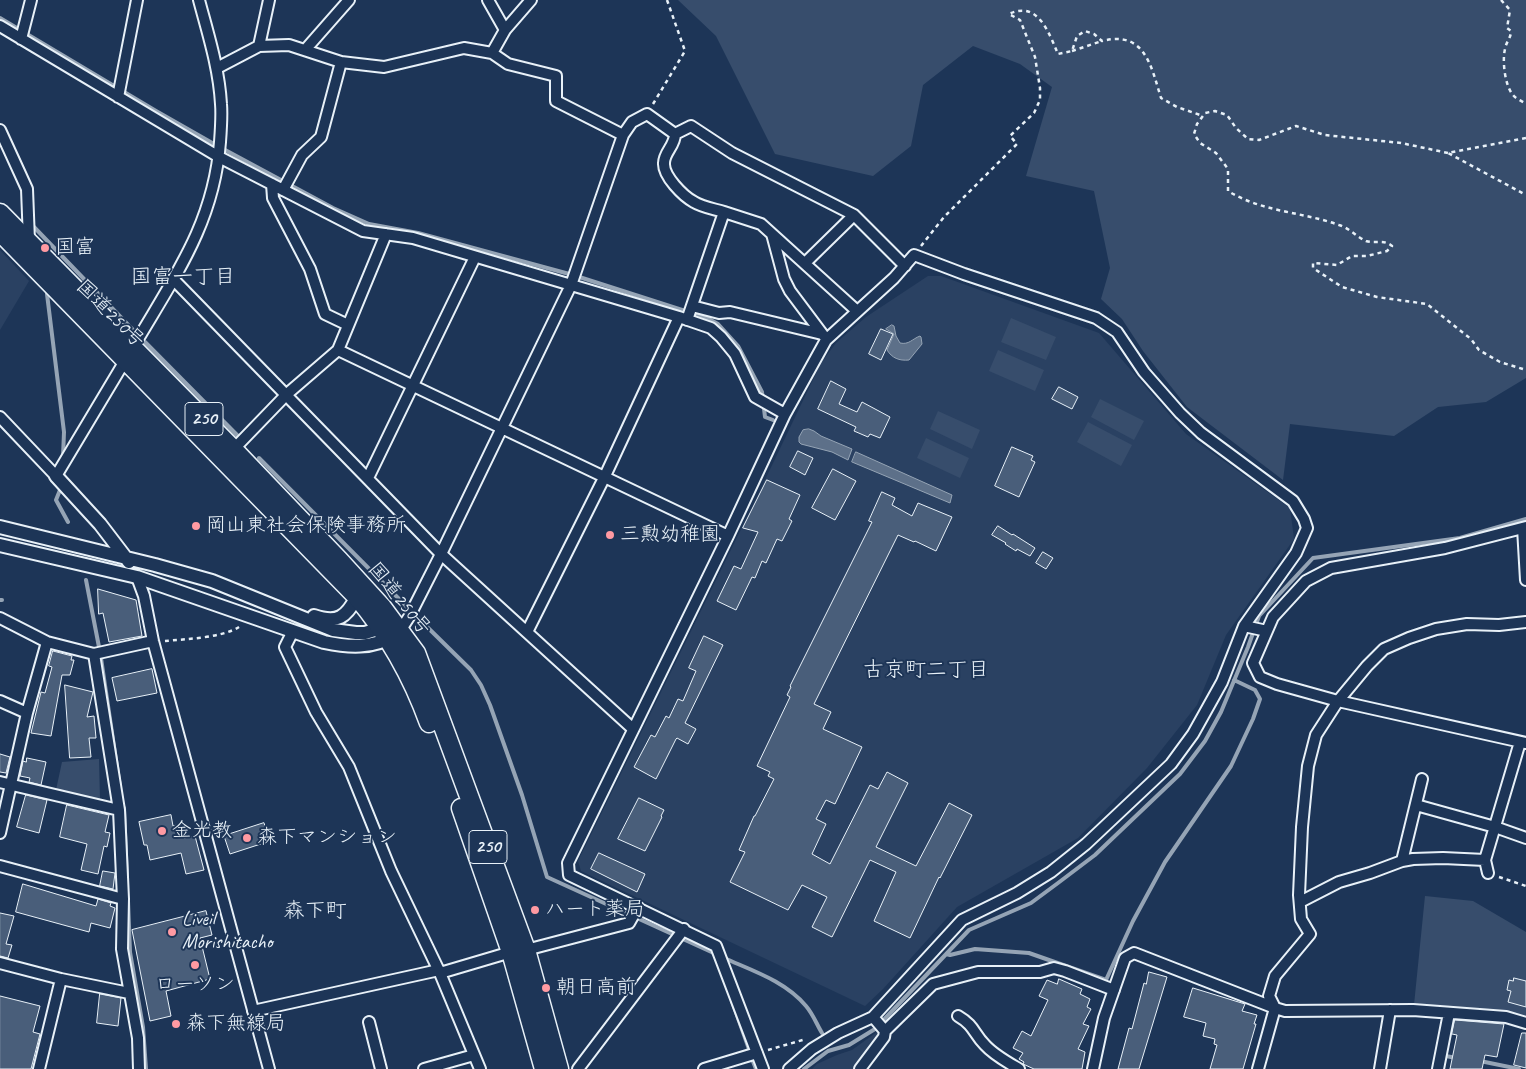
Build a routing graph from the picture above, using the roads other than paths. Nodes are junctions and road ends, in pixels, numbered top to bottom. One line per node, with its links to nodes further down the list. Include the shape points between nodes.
1 (31, 0): 10 (street)
2 (137, 0): 16 (street)
3 (199, 0): 15 (street)
4 (269, 0): 11 (street)
5 (349, 0): 12 (street)
6 (488, 0): 9 (street)
7 (531, 0): 9 (street)
8 (0, 26): 10 (street)
9 (504, 30): 13 (street)
10 (22, 34): 16 (street)
11 (259, 46): 12 (street, via 289,45); 15 (street)
12 (305, 50): 14 (street)
13 (492, 53): 14 (street, via 464,48 384,67); 19 (street, via 508,64 556,76 556,101)
14 (341, 62): 22 (street, via 321,137 302,155)
15 (217, 68): 20 (street, via 222,105)
16 (119, 92): 20 (street)
17 (0, 130): 29 (street, via 27,189)
18 (675, 134): 19 (street, via 647,114 632,122); 23 (street, via 666,155 666,173 695,203); 25 (street, via 691,126 732,153)
19 (624, 135): 33 (street)
20 (219, 151): 21 (street); 34 (street, via 209,202 194,242)
21 (272, 184): 22 (street); 37 (street, via 273,198 310,269 325,314)
22 (285, 186): 27 (street, via 363,230)
23 (724, 212): 28 (street, via 761,224); 36 (street)
24 (0, 213): 29 (highway, 国道250号 / 250)
25 (854, 215): 31 (street); 32 (street)
26 (0, 232): 29 (highway, 国道250号 / 250)
27 (386, 234): 30 (street, via 413,238); 37 (street)
28 (772, 234): 31 (street); 38 (street, via 787,285)
29 (26, 250): 40 (highway, 国道250号 / 250)
30 (475, 257): 33 (street); 41 (street)
31 (805, 264): 35 (street)
32 (905, 266): 35 (street); 63 (street, via 914,255 1096,318 1117,332 1144,372 1194,426 1293,501 1307,528)
33 (573, 279): 36 (street); 46 (street)
34 (174, 280): 40 (street); 42 (street)
35 (857, 311): 38 (street)
36 (688, 313): 38 (street, via 730,312); 43 (street, via 711,328 735,354 755,397); 49 (street)
37 (348, 324): 39 (street)
38 (824, 337): 43 (street)
39 (338, 350): 41 (street); 42 (street)
40 (129, 354): 47 (highway, 国道250号 / 250); 48 (street)
41 (414, 386): 46 (street); 50 (street)
42 (287, 394): 47 (street); 50 (street)
43 (786, 414): 53 (street)
44 (0, 417): 45 (street); 48 (street)
45 (0, 422)
46 (502, 429): 49 (street); 55 (street)
47 (228, 454): 59 (highway, 国道250号 / 250); 66 (highway, 国道250号 / 250, via 382,607)
48 (56, 476): 56 (street)
49 (605, 476): 53 (street); 65 (street)
50 (368, 478): 55 (street)
51 (0, 527): 56 (street)
52 (1525, 528): 58 (street); 63 (street, via 1445,548 1331,568 1306,581 1273,617)
53 (728, 536): 73 (street)
54 (0, 545): 57 (street)
55 (441, 554): 65 (street); 66 (street, via 409,617)
56 (128, 559): 57 (street); 60 (street, via 212,581)
57 (137, 577): 64 (street); 67 (street)
58 (1526, 580)
59 (357, 597): 60 (street, via 350,609 335,620); 66 (highway, 国道250号 / 250)
60 (283, 610): 66 (street, via 333,630)
61 (0, 618): 68 (street)
62 (1526, 622): 71 (street, via 1467,624 1409,638 1384,649)
63 (1255, 628): 71 (street, via 1253,663 1260,677); 102 (street, via 1194,734 1171,764 1086,844 1051,872 962,920)
64 (293, 631): 66 (street, via 324,642 365,646); 93 (street, via 285,647 316,712 349,767 391,871)
65 (526, 632): 73 (street)
66 (390, 633): 91 (highway, 国道250号 / 250, via 426,712 492,894)
67 (153, 641): 69 (street); 98 (street)
68 (46, 642): 69 (street); 72 (street)
69 (94, 654): 79 (street)
70 (0, 701): 72 (street)
71 (1338, 701): 74 (street); 88 (street, via 1316,735 1308,766)
72 (27, 713): 77 (street)
73 (632, 728): 89 (street, via 568,863 569,875)
74 (1523, 742): 80 (street)
75 (1422, 779): 78 (street)
76 (0, 782): 77 (street)
77 (12, 785): 79 (street); 81 (street)
78 (1416, 805): 80 (street); 84 (street)
79 (119, 810): 87 (street)
80 (1495, 827): 82 (street); 83 (street)
81 (0, 833)
82 (1526, 838)
83 (1485, 860): 84 (street, via 1413,858); 86 (street)
84 (1402, 861): 88 (street, via 1339,882)
85 (0, 866): 87 (street)
86 (1488, 873)
87 (123, 899): 96 (street, via 122,949)
88 (1300, 902): 97 (street, via 1301,919 1310,934 1276,976 1270,996)
89 (637, 909): 90 (street); 91 (street, via 629,923)
90 (683, 931): 106 (street, via 716,946); 116 (street)
91 (518, 951): 93 (street); 114 (highway, 国道250号 / 250); 115 (highway, 国道250号 / 250)
92 (0, 963): 94 (street)
93 (439, 971): 98 (street); 107 (street)
94 (62, 979): 96 (street); 108 (street)
95 (1114, 990): 97 (street, via 1125,958 1134,953); 105 (street, via 1054,968 1040,972 978,972 933,984); 122 (street)
96 (129, 993): 109 (street, via 138,1038)
97 (1274, 1008): 99 (street, via 1285,1011); 123 (street)
98 (253, 1010): 110 (street)
99 (1390, 1010): 100 (street); 124 (street)
100 (1449, 1013): 104 (street, via 1506,1017); 125 (street)
101 (958, 1016): 121 (street, via 968,1022 993,1053)
102 (874, 1018): 105 (street); 119 (street, via 838,1033)
103 (369, 1022): 111 (street)
104 (1526, 1023)
105 (884, 1030): 120 (street, via 884,1037)
106 (757, 1054): 117 (street); 118 (street)
107 (474, 1055): 112 (street); 113 (street)
108 (38, 1069)
109 (139, 1069)
110 (269, 1069)
111 (381, 1069)
112 (424, 1069)
113 (480, 1069)
114 (544, 1069)
115 (559, 1069)
116 (578, 1069)
117 (704, 1069)
118 (762, 1069)
119 (789, 1069)
120 (860, 1069)
121 (1018, 1069)
122 (1093, 1069)
123 (1258, 1069)
124 (1380, 1069)
125 (1438, 1069)

